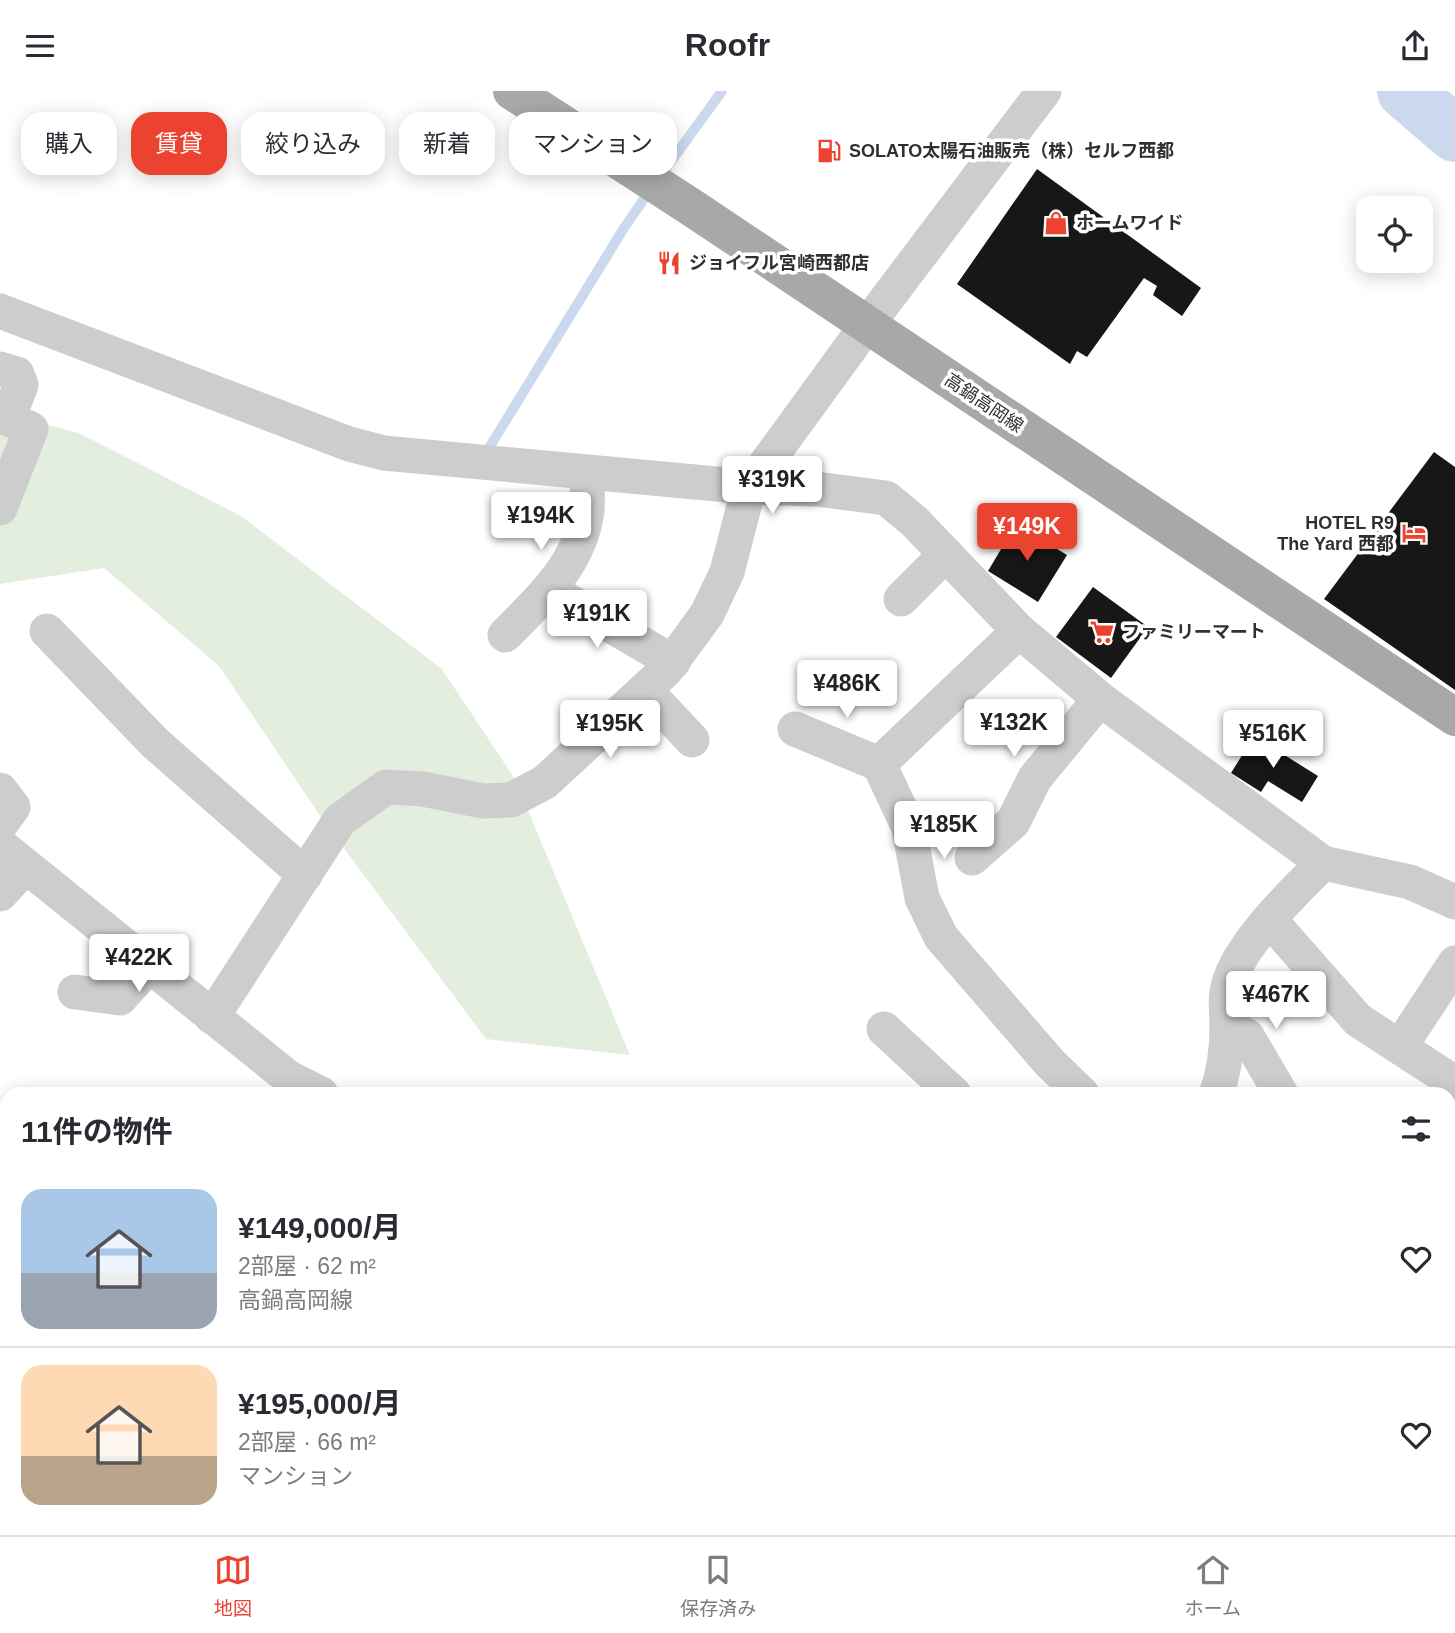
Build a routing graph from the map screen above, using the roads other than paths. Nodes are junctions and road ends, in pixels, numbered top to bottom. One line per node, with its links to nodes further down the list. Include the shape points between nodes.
1 (512, 91): 4 (main road, 高鍋高岡線)
2 (1044, 91): 4 (street)
3 (0, 310): 6 (street, via 384,453)
4 (867, 325): 7 (street); 18 (main road, 高鍋高岡線)
5 (0, 369): 8 (street, via 17,374 21,385 8,419 32,429)
6 (587, 472): 7 (street); 10 (street, via 587,511 578,546)
7 (749, 487): 9 (street, via 886,498); 15 (street, via 727,572 707,614)
8 (0, 508)
9 (946, 554): 11 (street); 13 (street)
10 (550, 590): 14 (street); 15 (street)
11 (901, 599)
12 (47, 631): 27 (street, via 155,743)
13 (1019, 631): 17 (street); 21 (street)
14 (505, 635)
15 (673, 662): 16 (street)
16 (645, 691): 20 (street); 27 (street, via 545,782 511,800 483,801 386,787 340,820)
17 (1100, 699): 25 (street, via 1035,778 1013,822); 26 (street)
18 (1455, 717)
19 (795, 729): 21 (street)
20 (692, 740)
21 (879, 764): 41 (street, via 909,828 922,898 941,937)
22 (0, 790): 23 (street, via 13,807)
23 (0, 825)
24 (12, 856): 28 (street); 32 (street)
25 (972, 857)
26 (1324, 863): 29 (street, via 1410,882); 30 (street)
27 (304, 875): 34 (street)
28 (0, 894)
29 (1455, 902)
30 (1270, 920): 35 (street, via 1230,975); 37 (street, via 1358,1020)
31 (1455, 963): 37 (street)
32 (149, 966): 33 (street, via 120,998); 34 (street)
33 (75, 992)
34 (212, 1017): 39 (street)
35 (1227, 1025): 42 (street); 43 (street, via 1247,1035)
36 (884, 1029): 40 (street)
37 (1400, 1047): 38 (street)
38 (1455, 1083)
39 (293, 1086)
40 (946, 1087)
41 (1075, 1087)
42 (1219, 1087)
43 (1277, 1087)

